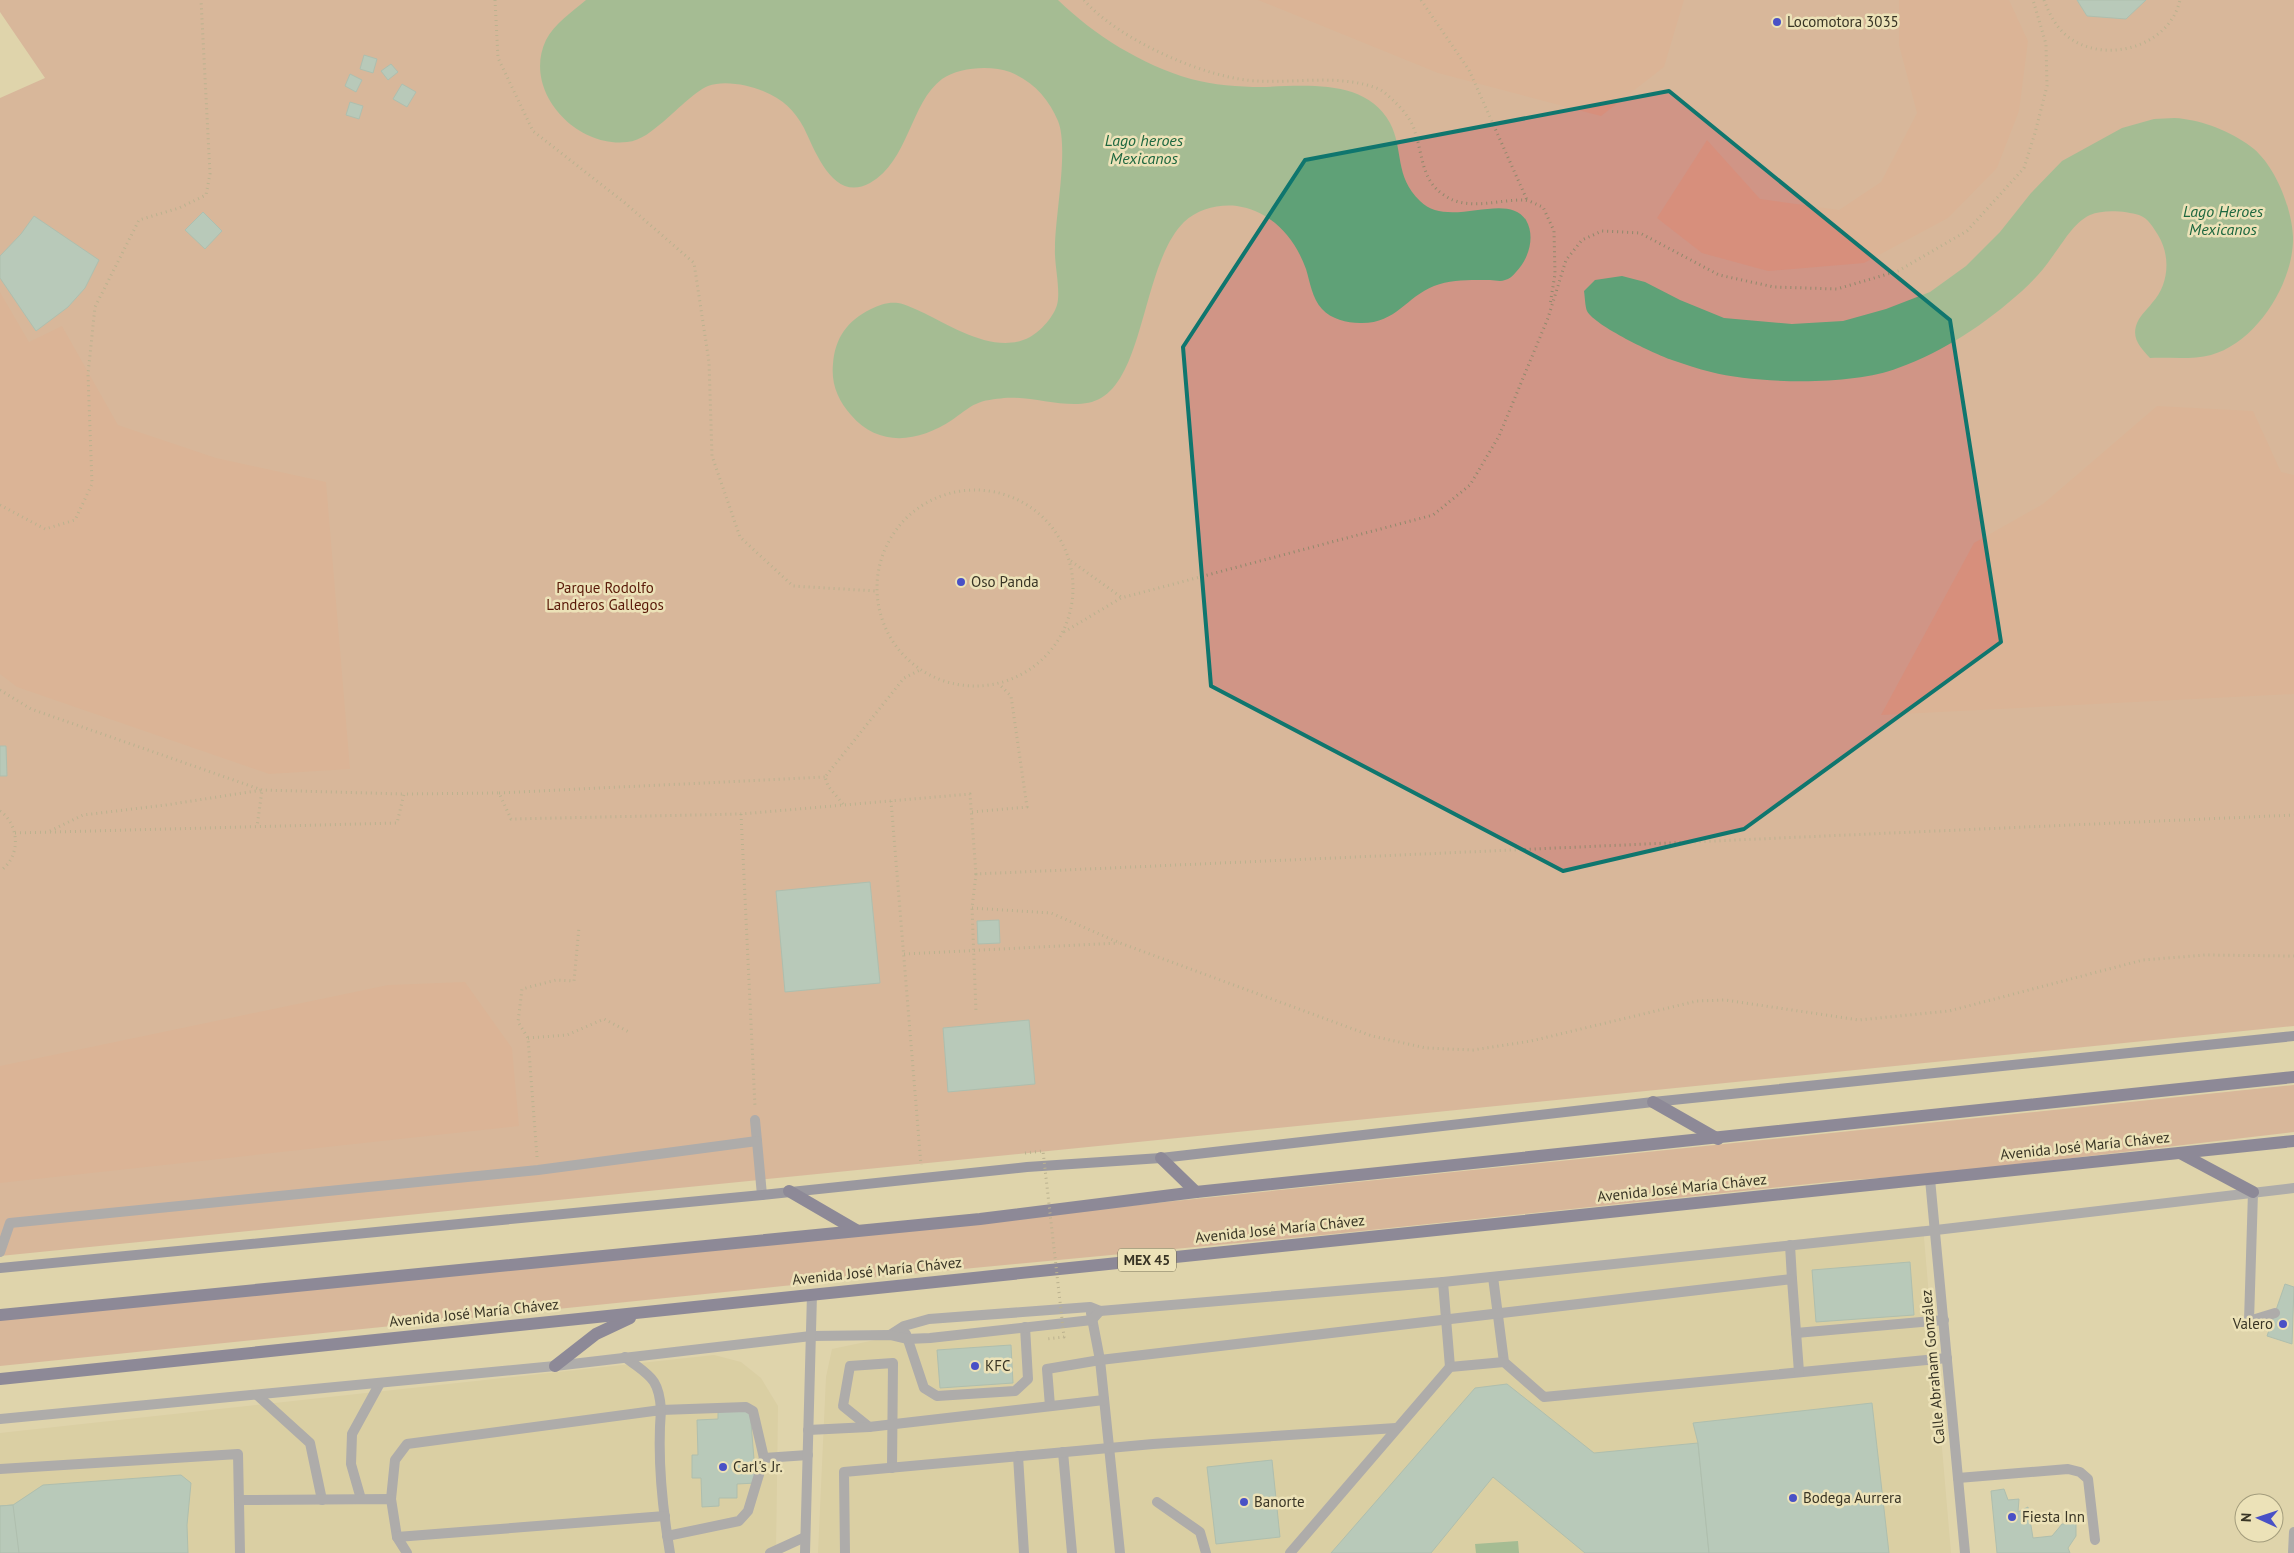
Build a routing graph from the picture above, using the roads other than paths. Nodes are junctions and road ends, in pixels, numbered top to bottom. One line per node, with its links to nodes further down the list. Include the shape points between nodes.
1 (2294, 1036): 3 (street)
2 (2294, 1078): 5 (main road)
3 (1653, 1102): 5 (main road); 9 (street)
4 (756, 1120): 6 (street)
5 (1718, 1138): 13 (main road)
6 (756, 1141): 15 (street); 19 (street, via 538,1170 10,1223)
7 (2294, 1141): 8 (main road, Avenida José María Chávez / MEX 45)
8 (2180, 1152): 10 (main road, Avenida José María Chávez / MEX 45); 14 (main road)
9 (1161, 1158): 12 (street, via 1027,1167); 13 (main road)
10 (1930, 1179): 17 (street, Calle Abraham González); 24 (main road, Avenida José María Chávez / MEX 45)
11 (2294, 1188): 14 (street)
12 (789, 1190): 15 (street); 16 (main road)
13 (1196, 1192): 16 (main road, via 980,1219)
14 (2253, 1192): 17 (street); 28 (street, via 2249,1321)
15 (762, 1195): 20 (street)
16 (856, 1230): 30 (main road)
17 (1936, 1230): 18 (street); 33 (street, Calle Abraham González)
18 (1790, 1245): 21 (street); 22 (street)
19 (0, 1252)
20 (0, 1268)
21 (1493, 1277): 23 (street); 29 (street)
22 (1792, 1279): 29 (street); 36 (street)
23 (1442, 1282): 26 (street); 31 (street)
24 (812, 1294): 27 (main road, Avenida José María Chávez / MEX 45); 38 (street)
25 (1090, 1307): 26 (street); 32 (street); 34 (street, via 929,1319)
26 (1100, 1311): 32 (street)
27 (650, 1312): 44 (main road, via 596,1334); 47 (main road, Avenida José María Chávez / MEX 45)
28 (2275, 1313)
29 (1497, 1314): 31 (street); 43 (street)
30 (0, 1315)
31 (1446, 1319): 42 (street); 45 (street)
32 (1092, 1320): 35 (street); 42 (street)
33 (1944, 1320): 36 (street); 41 (street, Calle Abraham González)
34 (904, 1326): 37 (street); 39 (street)
35 (1026, 1327): 39 (street); 39 (street, via 1028,1380 1015,1391 937,1396 924,1388)
36 (1796, 1333): 46 (street)
37 (890, 1334): 38 (street); 39 (street)
38 (811, 1336): 40 (street); 57 (street)
39 (907, 1339)
40 (625, 1358): 44 (street); 52 (street, via 654,1380 660,1394)
41 (1947, 1358): 46 (street); 65 (street, Calle Abraham González)
42 (1100, 1360): 50 (street); 51 (street, via 1047,1369)
43 (1504, 1362): 45 (street); 46 (street, via 1544,1397)
44 (554, 1366): 48 (street)
45 (1450, 1367): 56 (street)
46 (1800, 1372)
47 (0, 1379)
48 (380, 1383): 49 (street); 66 (street, via 352,1434 351,1464)
49 (257, 1395): 53 (street); 69 (street, via 310,1443)
50 (1104, 1400): 51 (street); 58 (street)
51 (1050, 1406): 54 (street)
52 (661, 1410): 62 (street, via 746,1407 753,1411); 67 (street, via 407,1444 395,1460); 71 (street, via 659,1472)
53 (0, 1419)
54 (892, 1424): 55 (street); 55 (street, via 893,1363 850,1366 843,1406); 63 (street)
55 (868, 1427): 57 (street)
56 (1396, 1428): 58 (street); 87 (street)
57 (808, 1430): 60 (street)
58 (1108, 1449): 59 (street); 85 (street)
59 (1063, 1452): 61 (street); 84 (street)
60 (808, 1454): 62 (street); 75 (street)
61 (1018, 1456): 63 (street); 83 (street)
62 (764, 1458): 73 (street, via 748,1510 739,1522)
63 (892, 1468): 82 (street, via 844,1472)
64 (0, 1469): 68 (street, via 238,1454)
65 (1958, 1478): 76 (street, via 2068,1469 2080,1472 2088,1479); 88 (street, Calle Abraham González)
66 (361, 1499): 67 (street); 69 (street)
67 (391, 1499): 74 (street)
68 (239, 1500): 69 (street); 77 (street)
69 (322, 1500)
70 (1157, 1502): 86 (street, via 1200,1532)
71 (665, 1516): 73 (street); 74 (street)
72 (2294, 1532): 89 (street)
73 (667, 1536): 79 (street)
74 (397, 1537): 78 (street)
75 (805, 1537): 80 (street); 81 (street)
76 (2095, 1540)
77 (240, 1553)
78 (408, 1553)
79 (670, 1553)
80 (770, 1553)
81 (805, 1553)
82 (845, 1553)
83 (1024, 1553)
84 (1072, 1553)
85 (1120, 1553)
86 (1206, 1553)
87 (1290, 1553)
88 (1965, 1553)
89 (2293, 1553)

